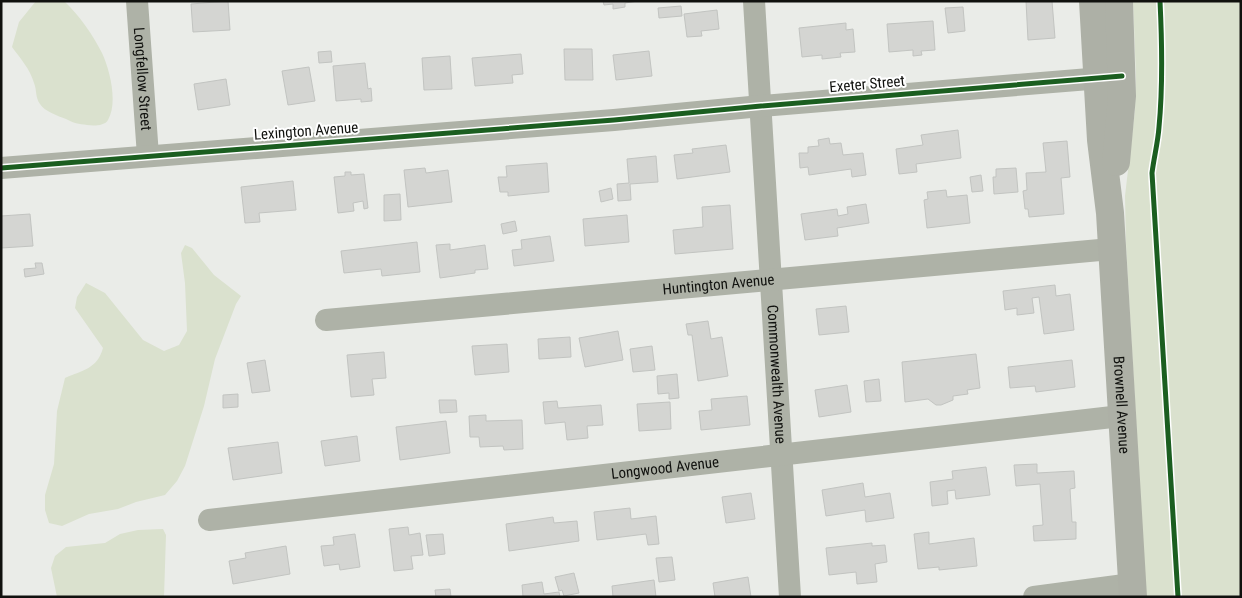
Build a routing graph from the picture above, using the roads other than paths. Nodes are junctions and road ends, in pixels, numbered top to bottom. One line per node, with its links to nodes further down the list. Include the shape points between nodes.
1 (137, 1): 8 (street, Longfellow Street)
2 (754, 1): 6 (street, Commonwealth Avenue)
3 (1093, 1): 5 (main road, Brownell Avenue)
4 (1119, 1): 5 (main road, Brownell Avenue)
5 (1110, 77): 6 (street, Exeter Street); 10 (main road, Brownell Avenue, via 1102,140)
6 (760, 106): 7 (street, Exeter Street); 11 (street, Commonwealth Avenue)
7 (614, 120): 8 (street, Lexington Avenue)
8 (148, 156): 9 (street, Lexington Avenue)
9 (1, 168)
10 (1111, 249): 11 (street, Huntington Avenue); 13 (main road, Brownell Avenue)
11 (772, 279): 12 (street, Huntington Avenue); 14 (street, Commonwealth Avenue)
12 (326, 320)
13 (1121, 416): 14 (street, Longwood Avenue); 16 (main road, Brownell Avenue)
14 (780, 454): 15 (street, Longwood Avenue); 17 (street, Commonwealth Avenue)
15 (209, 520)
16 (1132, 590): 18 (street)
17 (790, 597)
18 (1034, 597)

